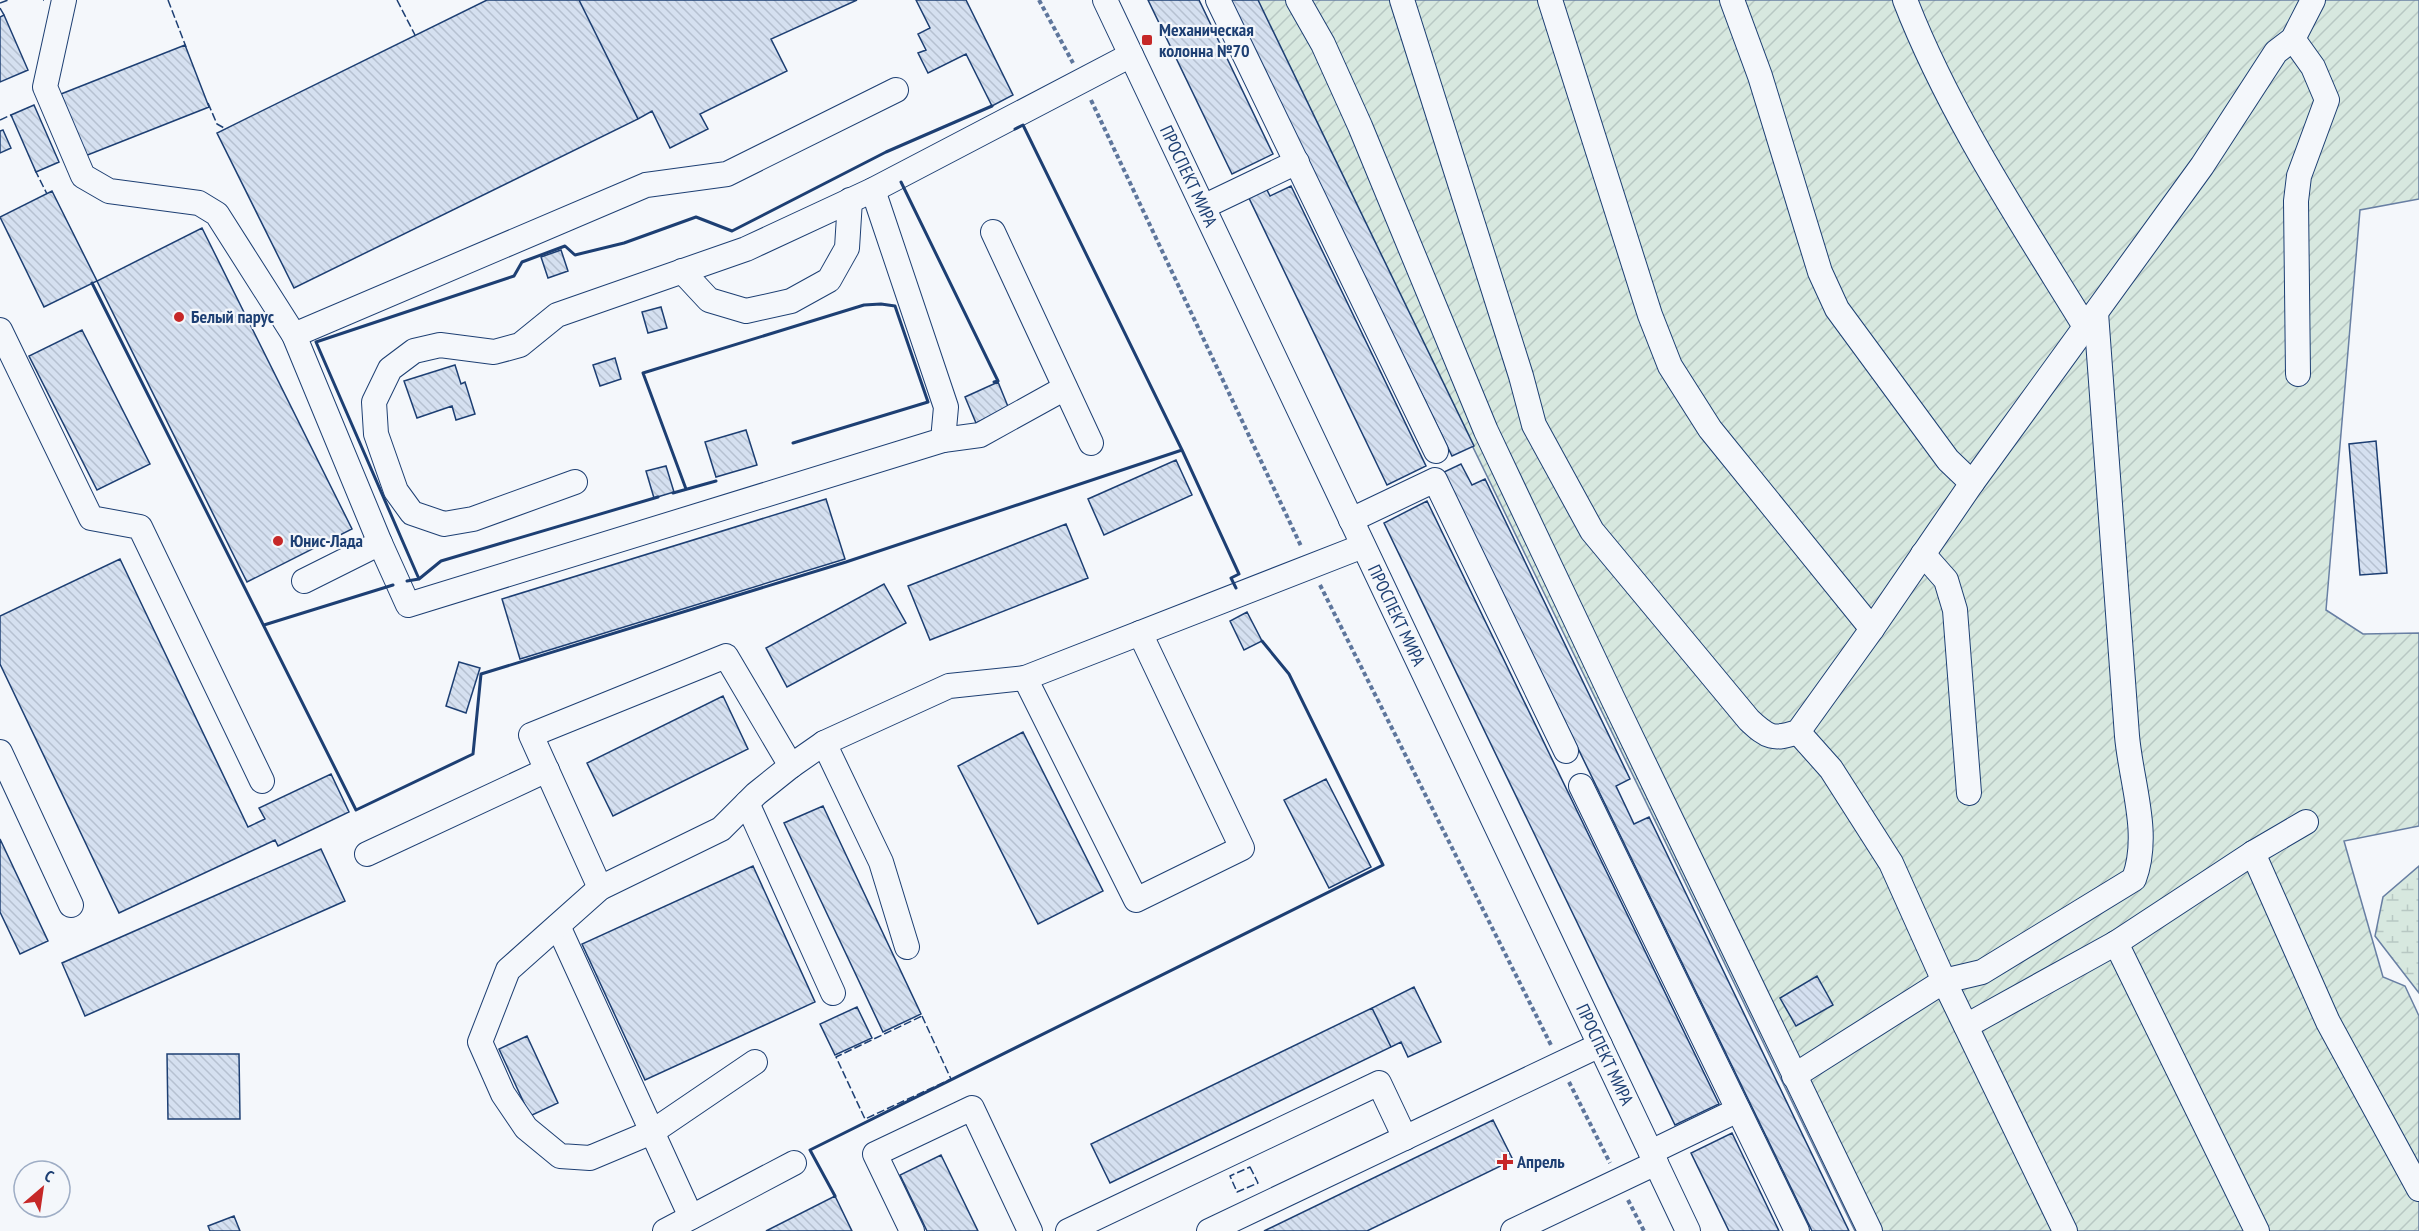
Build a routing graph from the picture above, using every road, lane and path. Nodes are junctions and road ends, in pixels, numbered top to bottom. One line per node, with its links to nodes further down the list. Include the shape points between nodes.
1 (64, 0): 23 (street, via 45,87 83,176 109,191 199,203 217,214)
2 (1039, 0): 13 (path)
3 (1105, 0): 12 (street, ПРОСПЕКТ МИРА)
4 (1218, 0): 15 (street)
5 (1298, 0): 64 (street, via 1323,44 1360,126 1486,431)
6 (1402, 0): 40 (street, via 1534,425 1592,531 1749,720 1765,735 1779,738)
7 (1550, 0): 37 (street, via 1650,315 1670,366 1710,429)
8 (1732, 0): 30 (street, via 1760,76 1820,272 1837,309 1948,460)
9 (1905, 0): 21 (street, via 1925,51 2001,188)
10 (2313, 0): 11 (street)
11 (2293, 39): 21 (street, via 2276,52 2202,166); 24 (street, via 2313,67 2327,100 2299,176 2296,201)
12 (1131, 54): 13 (street); 18 (street, ПРОСПЕКТ МИРА)
13 (1082, 80): 16 (street); 35 (path)
14 (896, 90): 23 (street, via 727,174 646,185)
15 (1297, 162): 18 (street); 28 (street)
16 (873, 190): 17 (street); 26 (street, via 946,407)
17 (850, 200): 20 (street, via 746,249); 20 (street, via 847,248 828,280 791,301 746,311 709,300)
18 (1203, 207): 31 (street, ПРОСПЕКТ МИРА)
19 (993, 232): 25 (street)
20 (682, 271): 29 (street, via 557,315 520,345 494,352 440,345 414,351 390,369 374,402 376,434 396,491 412,513 444,524 473,519)
21 (2091, 321): 30 (street); 58 (street, via 2127,740 2141,842 2139,865 2134,879 1982,972)
22 (0, 330): 46 (street, via 91,518 140,526)
23 (294, 335): 32 (street)
24 (2298, 374)
25 (1065, 388): 26 (street, via 980,435); 27 (street)
26 (943, 440): 32 (street, via 408,605)
27 (1091, 443)
28 (1437, 451)
29 (575, 482)
30 (1972, 483): 34 (street)
31 (1351, 520): 33 (street, ПРОСПЕКТ МИРА); 42 (street, via 1435,480)
32 (380, 543): 36 (street)
33 (1363, 546): 35 (street); 61 (street, ПРОСПЕКТ МИРА)
34 (1923, 554): 37 (street); 48 (street, via 1946,580 1955,610)
35 (1311, 566): 38 (street); 63 (path)
36 (304, 581)
37 (1872, 629): 40 (street)
38 (1140, 633): 39 (street); 39 (street, via 1242,848 1136,900)
39 (1026, 678): 41 (street, via 949,686)
40 (1798, 732): 58 (street, via 1831,769 1891,863)
41 (824, 743): 44 (street); 57 (street, via 881,862)
42 (1566, 751)
43 (0, 752): 54 (street)
44 (791, 766): 45 (street, via 726,656 531,735); 49 (street)
45 (547, 770): 52 (street); 53 (street)
46 (262, 781)
47 (1581, 786): 65 (street)
48 (1969, 793)
49 (747, 803): 53 (street, via 721,829); 59 (street)
50 (2306, 822): 51 (street)
51 (2253, 853): 56 (street); 71 (street, via 2328,1022)
52 (368, 854)
53 (600, 888): 55 (street)
54 (71, 905)
55 (558, 926): 66 (street); 66 (street, via 507,970 480,1042 494,1074 526,1128 560,1156 590,1158)
56 (2116, 944): 60 (street); 85 (street)
57 (907, 947)
58 (1944, 981): 60 (street); 64 (street)
59 (833, 993)
60 (1966, 1026): 84 (street)
61 (1600, 1045): 63 (street); 68 (street, ПРОСПЕКТ МИРА)
62 (755, 1062): 66 (street)
63 (1560, 1064): 67 (street); 70 (path)
64 (1794, 1076): 83 (street)
65 (1738, 1110): 68 (street); 82 (street)
66 (652, 1132): 72 (street)
67 (1405, 1138): 77 (street, via 1379,1083); 78 (street)
68 (1653, 1158): 70 (street); 81 (street, ПРОСПЕКТ МИРА)
69 (794, 1163): 72 (street)
70 (1618, 1180): 73 (street); 80 (path)
71 (2419, 1189)
72 (691, 1217): 74 (street)
73 (1558, 1222): 79 (street)
74 (665, 1231)
75 (912, 1231): 76 (street, via 875,1154 972,1108)
76 (1030, 1231)
77 (1068, 1231)
78 (1209, 1231)
79 (1513, 1231)
80 (1644, 1231)
81 (1688, 1231)
82 (1797, 1231)
83 (1870, 1231)
84 (2065, 1231)
85 (2257, 1231)

